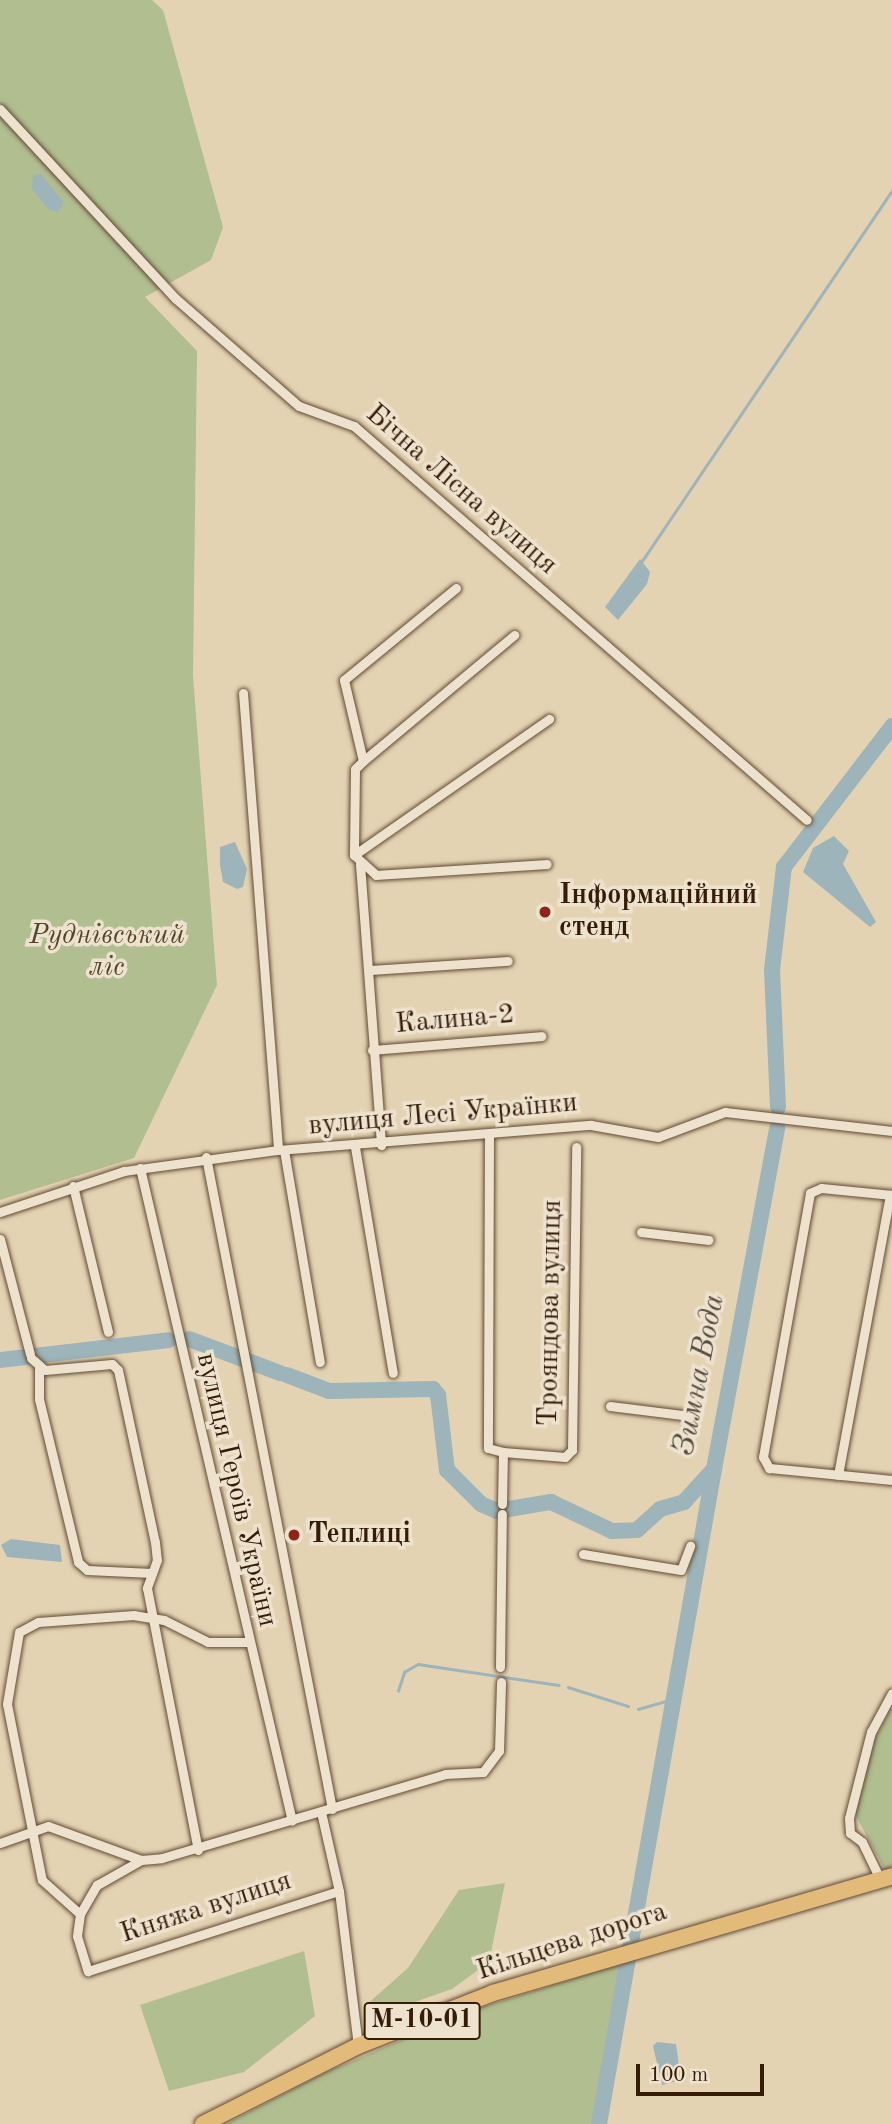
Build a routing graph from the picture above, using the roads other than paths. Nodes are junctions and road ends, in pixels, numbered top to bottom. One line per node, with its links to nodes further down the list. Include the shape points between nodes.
1 (0, 109): 7 (street, Бічна Лісна вулиця, via 175,298 299,406 354,426)
2 (456, 588): 6 (street, via 344,680)
3 (514, 635): 6 (street)
4 (243, 693): 20 (street)
5 (549, 719): 8 (street)
6 (363, 761): 8 (street, via 355,769)
7 (807, 820)
8 (357, 852): 10 (street)
9 (547, 864): 10 (street, via 376,876)
10 (360, 866): 12 (street)
11 (508, 961): 12 (street, Калина-2)
12 (371, 970): 14 (street)
13 (541, 1036): 14 (street, Калина-2)
14 (372, 1049): 17 (street)
15 (892, 1131): 16 (street, вулиця Лесі Українки, via 724,1112 657,1137 592,1125)
16 (489, 1136): 17 (street, вулиця Лесі Українки); 35 (street, Трояндова вулиця, via 488,1448)
17 (380, 1144): 18 (street, вулиця Лесі Українки)
18 (355, 1147): 20 (street, вулиця Лесі Українки); 32 (street)
19 (576, 1147): 35 (street, Трояндова вулиця, via 572,1450 565,1457)
20 (281, 1150): 21 (street, вулиця Лесі Українки); 30 (street)
21 (206, 1157): 22 (street, вулиця Лесі Українки); 46 (street)
22 (140, 1168): 23 (street, вулиця Лесі Українки); 42 (street, вулиця Героїв України)
23 (73, 1186): 25 (street, вулиця Лесі Українки); 29 (street)
24 (891, 1195): 36 (street); 36 (street, via 821,1188 810,1193 764,1457 769,1468)
25 (0, 1212)
26 (641, 1232): 28 (street)
27 (0, 1239): 31 (street, via 31,1356)
28 (709, 1240)
29 (108, 1332)
30 (320, 1362)
31 (39, 1368): 40 (street, via 39,1399 78,1562 87,1570); 40 (street, via 112,1363 118,1370 155,1542)
32 (393, 1373)
33 (610, 1406): 34 (street)
34 (690, 1416)
35 (503, 1452): 43 (street, Трояндова вулиця)
36 (838, 1475): 37 (street)
37 (892, 1480)
38 (690, 1546): 39 (street, via 681,1570)
39 (583, 1554)
40 (152, 1573): 41 (street, via 147,1588)
41 (151, 1616): 42 (street, via 208,1642); 49 (street, via 38,1622 19,1632 7,1704); 51 (street)
42 (247, 1642): 48 (street, вулиця Героїв України)
43 (500, 1667)
44 (501, 1682): 46 (street, via 499,1751 483,1772 445,1774)
45 (892, 1693): 53 (street, via 871,1732 849,1818 850,1833 862,1842)
46 (332, 1809): 47 (street)
47 (321, 1812): 48 (street); 54 (street)
48 (292, 1821): 51 (street)
49 (29, 1834): 50 (street); 52 (street, via 48,1826); 55 (street, via 42,1880 72,1901)
50 (0, 1843)
51 (198, 1850): 52 (street)
52 (141, 1860): 55 (street, via 97,1885)
53 (886, 1877): 56 (highway, Кільцева дорога / М-10-01, via 601,1958)
54 (339, 1891): 55 (street, Княжа вулиця, via 88,1971 77,1936); 56 (street)
55 (80, 1913)
56 (358, 2046): 57 (highway, Кільцева дорога / М-10-01)
57 (202, 2124)

